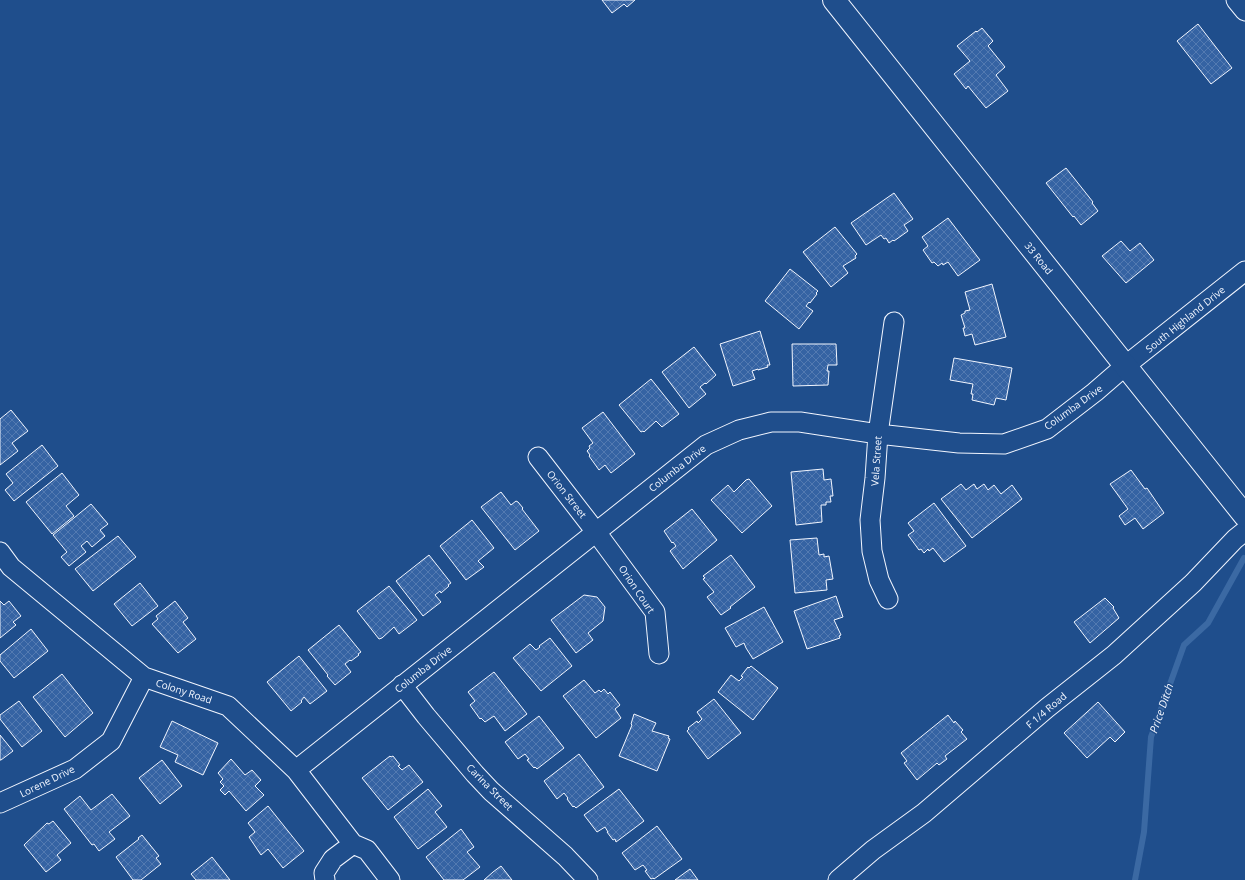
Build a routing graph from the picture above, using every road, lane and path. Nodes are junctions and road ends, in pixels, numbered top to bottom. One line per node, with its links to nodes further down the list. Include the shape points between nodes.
1 (834, 0): 6 (street, 33 Road)
2 (1236, 0): 3 (street)
3 (1245, 11)
4 (1245, 271): 6 (street, South Highland Drive)
5 (894, 322): 7 (street, Vela Street)
6 (1125, 366): 7 (street, Columba Drive, via 1047,429 1004,444 959,444); 9 (street, 33 Road)
7 (878, 434): 11 (street, Columba Drive, via 800,422 771,422 739,430 706,445); 13 (street, Vela Street, via 870,520 872,551 879,580)
8 (538, 457): 11 (street, Orion Street)
9 (1245, 516)
10 (1245, 531): 23 (street, F 1/4 Road, via 1193,584 1114,655 1047,708 924,813 873,850)
11 (596, 532): 14 (street, Orion Court, via 655,612); 16 (street, Columba Drive)
12 (4, 564): 15 (street, Colony Road)
13 (888, 599)
14 (659, 654)
15 (144, 677): 17 (street, Colony Road, via 228,706); 18 (street, Lorene Drive, via 111,741 75,769)
16 (402, 685): 17 (street, Columba Drive); 22 (street, Carina Street, via 475,774)
17 (296, 770): 19 (street, Colony Road)
18 (0, 803)
19 (352, 844): 20 (street, via 333,859 324,873); 21 (street, Colony Road, via 367,850)
20 (325, 880)
21 (390, 880)
22 (588, 880)
23 (838, 880)

